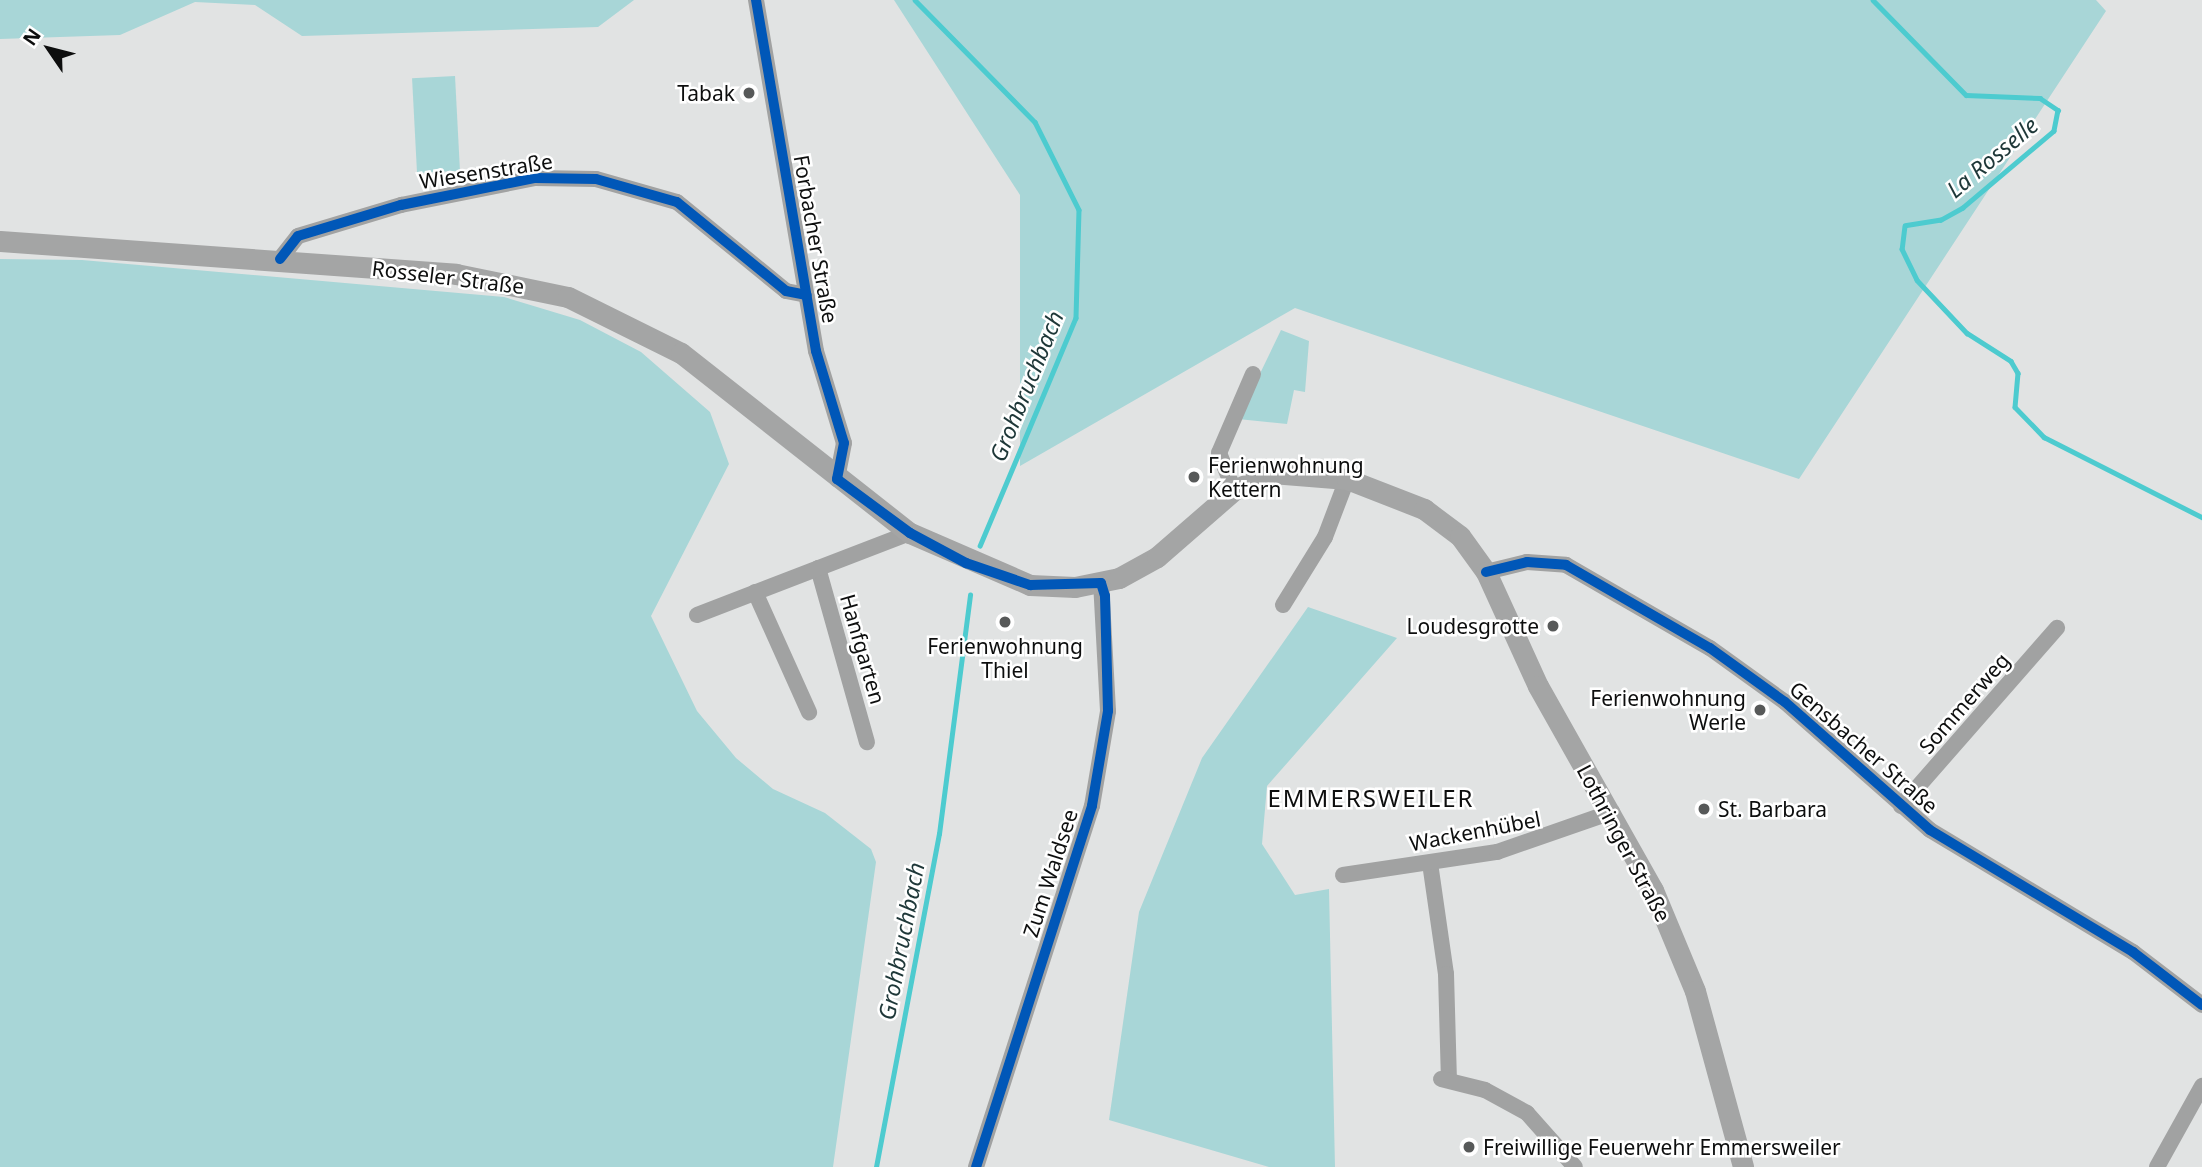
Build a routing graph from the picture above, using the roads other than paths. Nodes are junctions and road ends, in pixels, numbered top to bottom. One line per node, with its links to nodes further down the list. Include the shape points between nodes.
1 (756, 0): 4 (street, Forbacher Straße)
2 (0, 241): 3 (main road, Rosseler Straße)
3 (280, 259): 4 (street, Wiesenstraße, via 298,236 401,205 535,178 596,178 677,202 786,291); 7 (main road, Rosseler Straße, via 502,280 600,308 681,353)
4 (807, 295): 7 (street, Forbacher Straße, via 845,450)
5 (1253, 374): 8 (street, via 1219,453)
6 (1347, 479): 8 (main road, via 1294,471); 11 (main road, via 1443,521); 14 (street, via 1325,537)
7 (837, 480): 9 (main road)
8 (1234, 490): 12 (main road, via 1157,557)
9 (910, 533): 10 (street); 12 (main road, via 975,566 1041,586)
10 (818, 568): 13 (street); 18 (street, Hanfgarten)
11 (1486, 572): 19 (street, Gensbacher Straße, via 1527,562 1583,572 1750,675); 20 (main road, Lothringer Straße, via 1538,687)
12 (1101, 583): 25 (street, Zum Waldsee, via 1108,711 1095,793)
13 (755, 592): 15 (street); 17 (street)
14 (1283, 605)
15 (697, 615)
16 (2057, 628): 19 (street, Sommerweg)
17 (809, 712)
18 (867, 742)
19 (1901, 806): 23 (street, Gensbacher Straße, via 1930,830 2133,952)
20 (1612, 813): 21 (street, Wackenhübel, via 1556,836); 27 (main road, Lothringer Straße, via 1695,991)
21 (1430, 863): 22 (street, Wackenhübel); 26 (street, via 1446,974 1444,1079 1527,1113)
22 (1343, 875)
23 (2202, 1005)
24 (2202, 1086): 28 (street)
25 (976, 1167)
26 (1575, 1167)
27 (1743, 1167)
28 (2157, 1167)

